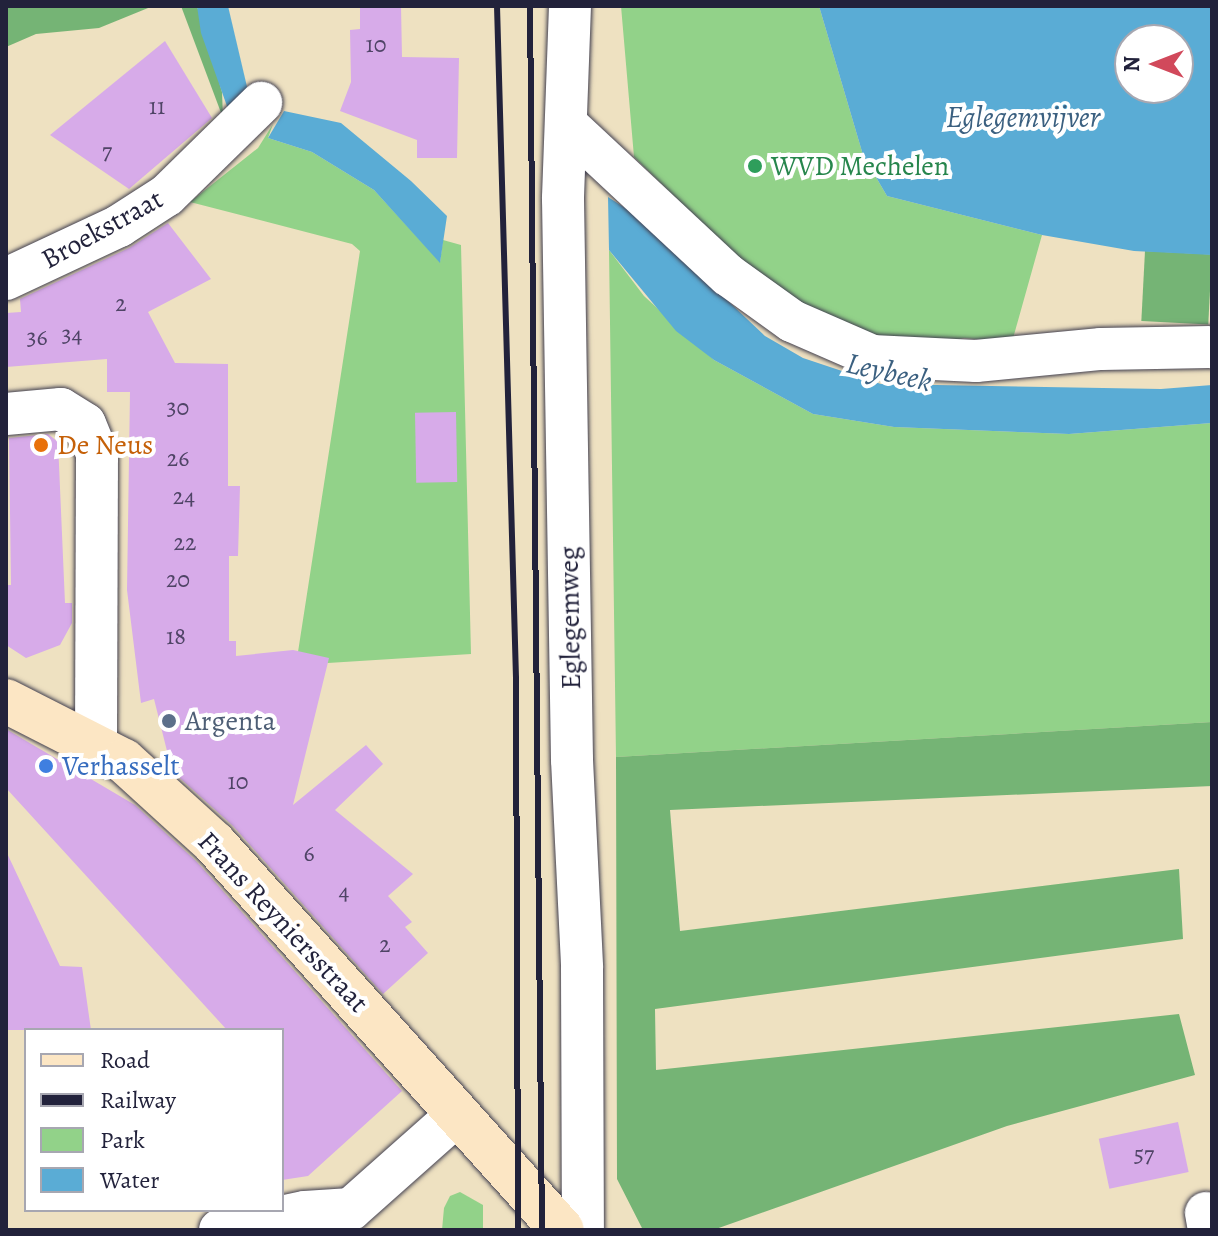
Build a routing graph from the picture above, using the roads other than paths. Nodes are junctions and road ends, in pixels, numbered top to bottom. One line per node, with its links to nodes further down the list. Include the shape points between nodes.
1 (570, 6): 3 (street, Eglegemweg)
2 (261, 103): 4 (street, Broekstraat, via 167,195 119,226)
3 (567, 125): 5 (street, via 728,275 792,321 872,356 976,361 1101,349); 13 (street, Eglegemweg, via 563,199 572,760 582,968)
4 (6, 279)
5 (1212, 347)
6 (6, 414): 8 (street, via 61,409 85,424 97,454)
7 (6, 701): 8 (street, Frans Reyniersstraat)
8 (96, 744): 9 (street, Frans Reyniersstraat, via 124,761 214,843)
9 (458, 1114): 10 (street); 12 (street, Frans Reyniersstraat)
10 (355, 1220): 11 (street, via 305,1212)
11 (220, 1230)
12 (562, 1230)
13 (583, 1230)

